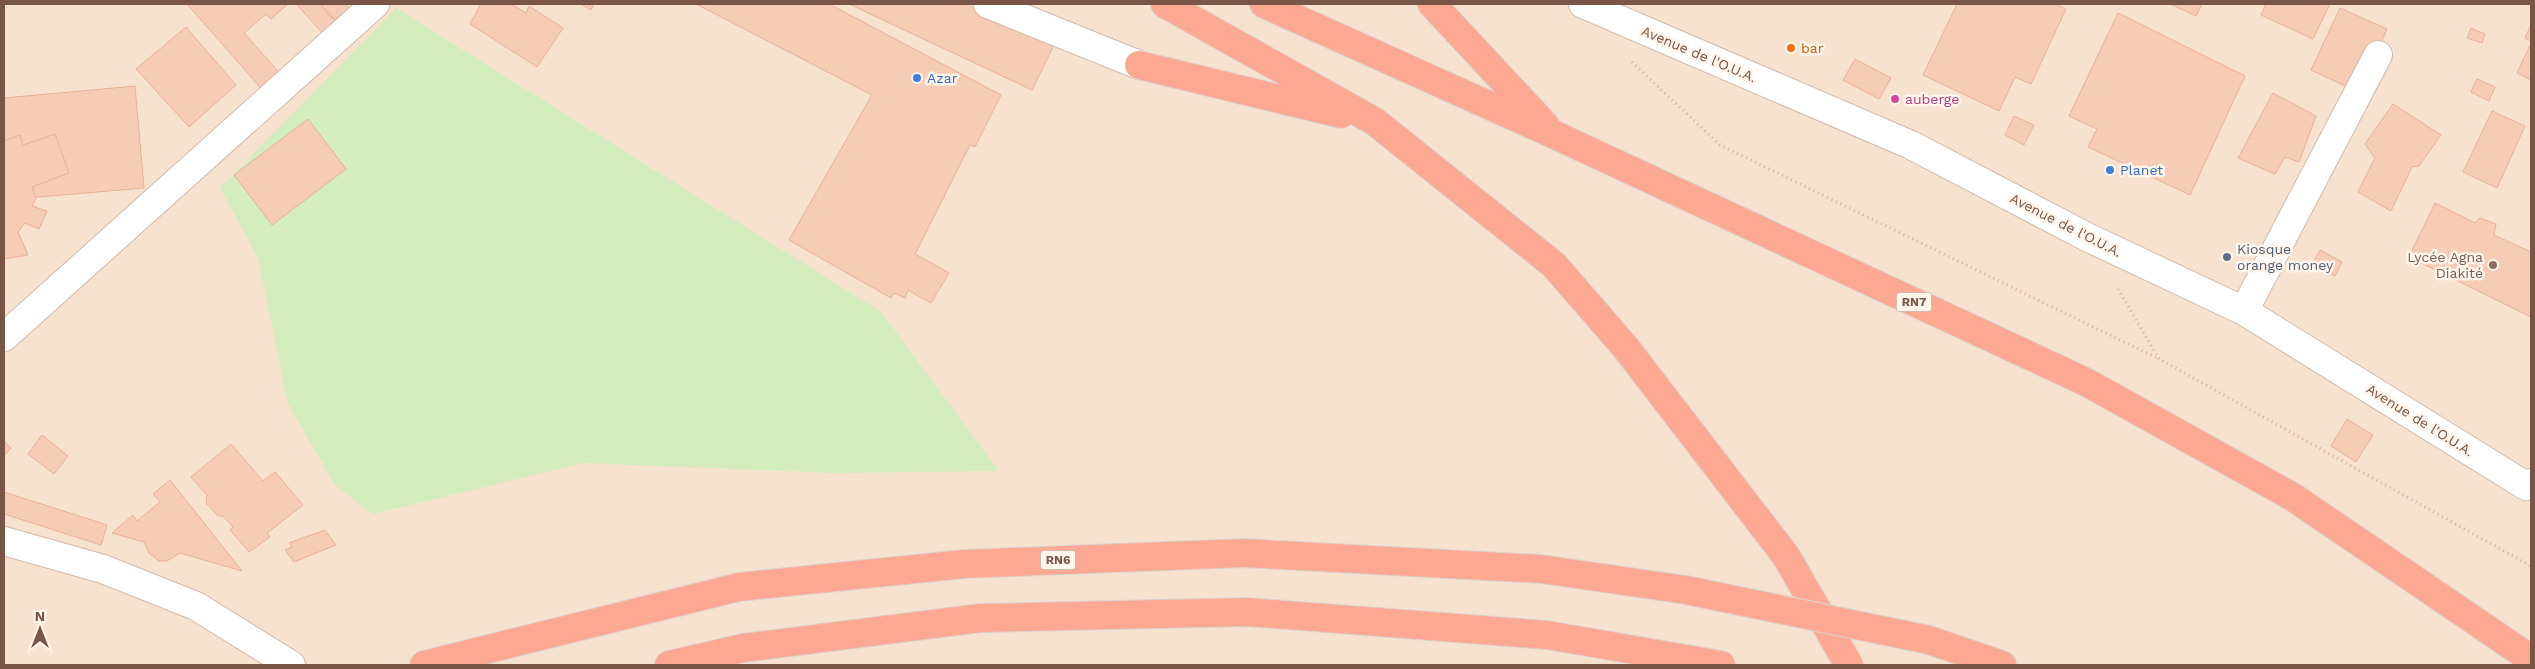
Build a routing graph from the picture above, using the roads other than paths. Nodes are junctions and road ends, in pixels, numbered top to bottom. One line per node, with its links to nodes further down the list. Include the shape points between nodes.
1 (375, 4): 12 (street)
2 (988, 4): 8 (street)
3 (1165, 4): 9 (highway)
4 (1264, 4): 10 (highway, RN7)
5 (1432, 4): 10 (highway)
6 (1584, 4): 11 (street, Avenue de l'O.U.A., via 1911,145 2087,237)
7 (2378, 55): 11 (street)
8 (1138, 65): 9 (highway)
9 (1374, 121): 20 (highway, via 1554,265 1626,348 1786,556)
10 (1555, 135): 15 (highway, RN7, via 2086,382 2293,497)
11 (2244, 311): 13 (street, Avenue de l'O.U.A.)
12 (4, 337)
13 (2529, 485)
14 (4, 540): 17 (street, via 103,569 196,606)
15 (2531, 659)
16 (431, 663): 21 (highway, RN6, bridge, via 739,587 964,564 1244,553 1541,569 1686,590 1929,640)
17 (291, 665)
18 (669, 665): 19 (highway, via 743,648 981,618 1246,612 1547,635)
19 (1721, 665)
20 (1849, 665)
21 (2002, 665)

